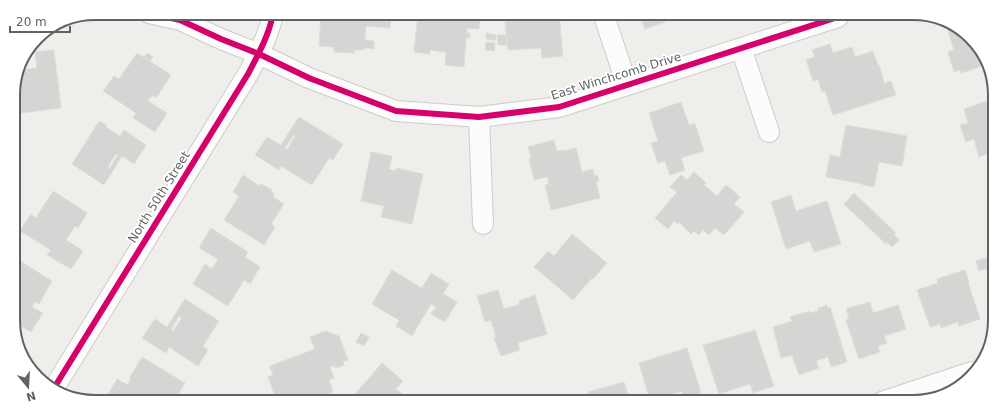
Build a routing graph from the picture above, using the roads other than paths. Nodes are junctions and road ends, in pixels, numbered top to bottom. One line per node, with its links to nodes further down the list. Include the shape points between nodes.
1 (180, 20): 6 (street, East Winchcomb Drive)
2 (272, 20): 6 (street, North 50th Street)
3 (605, 20): 7 (street)
4 (829, 20): 5 (street, East Winchcomb Drive)
5 (741, 48): 7 (street, East Winchcomb Drive); 9 (street)
6 (259, 54): 8 (street, East Winchcomb Drive, via 309,78 396,110); 12 (street, North 50th Street)
7 (627, 85): 8 (street, East Winchcomb Drive, via 559,107)
8 (479, 117): 10 (street)
9 (769, 132)
10 (483, 224)
11 (963, 375): 13 (street)
12 (57, 384)
13 (903, 395)

